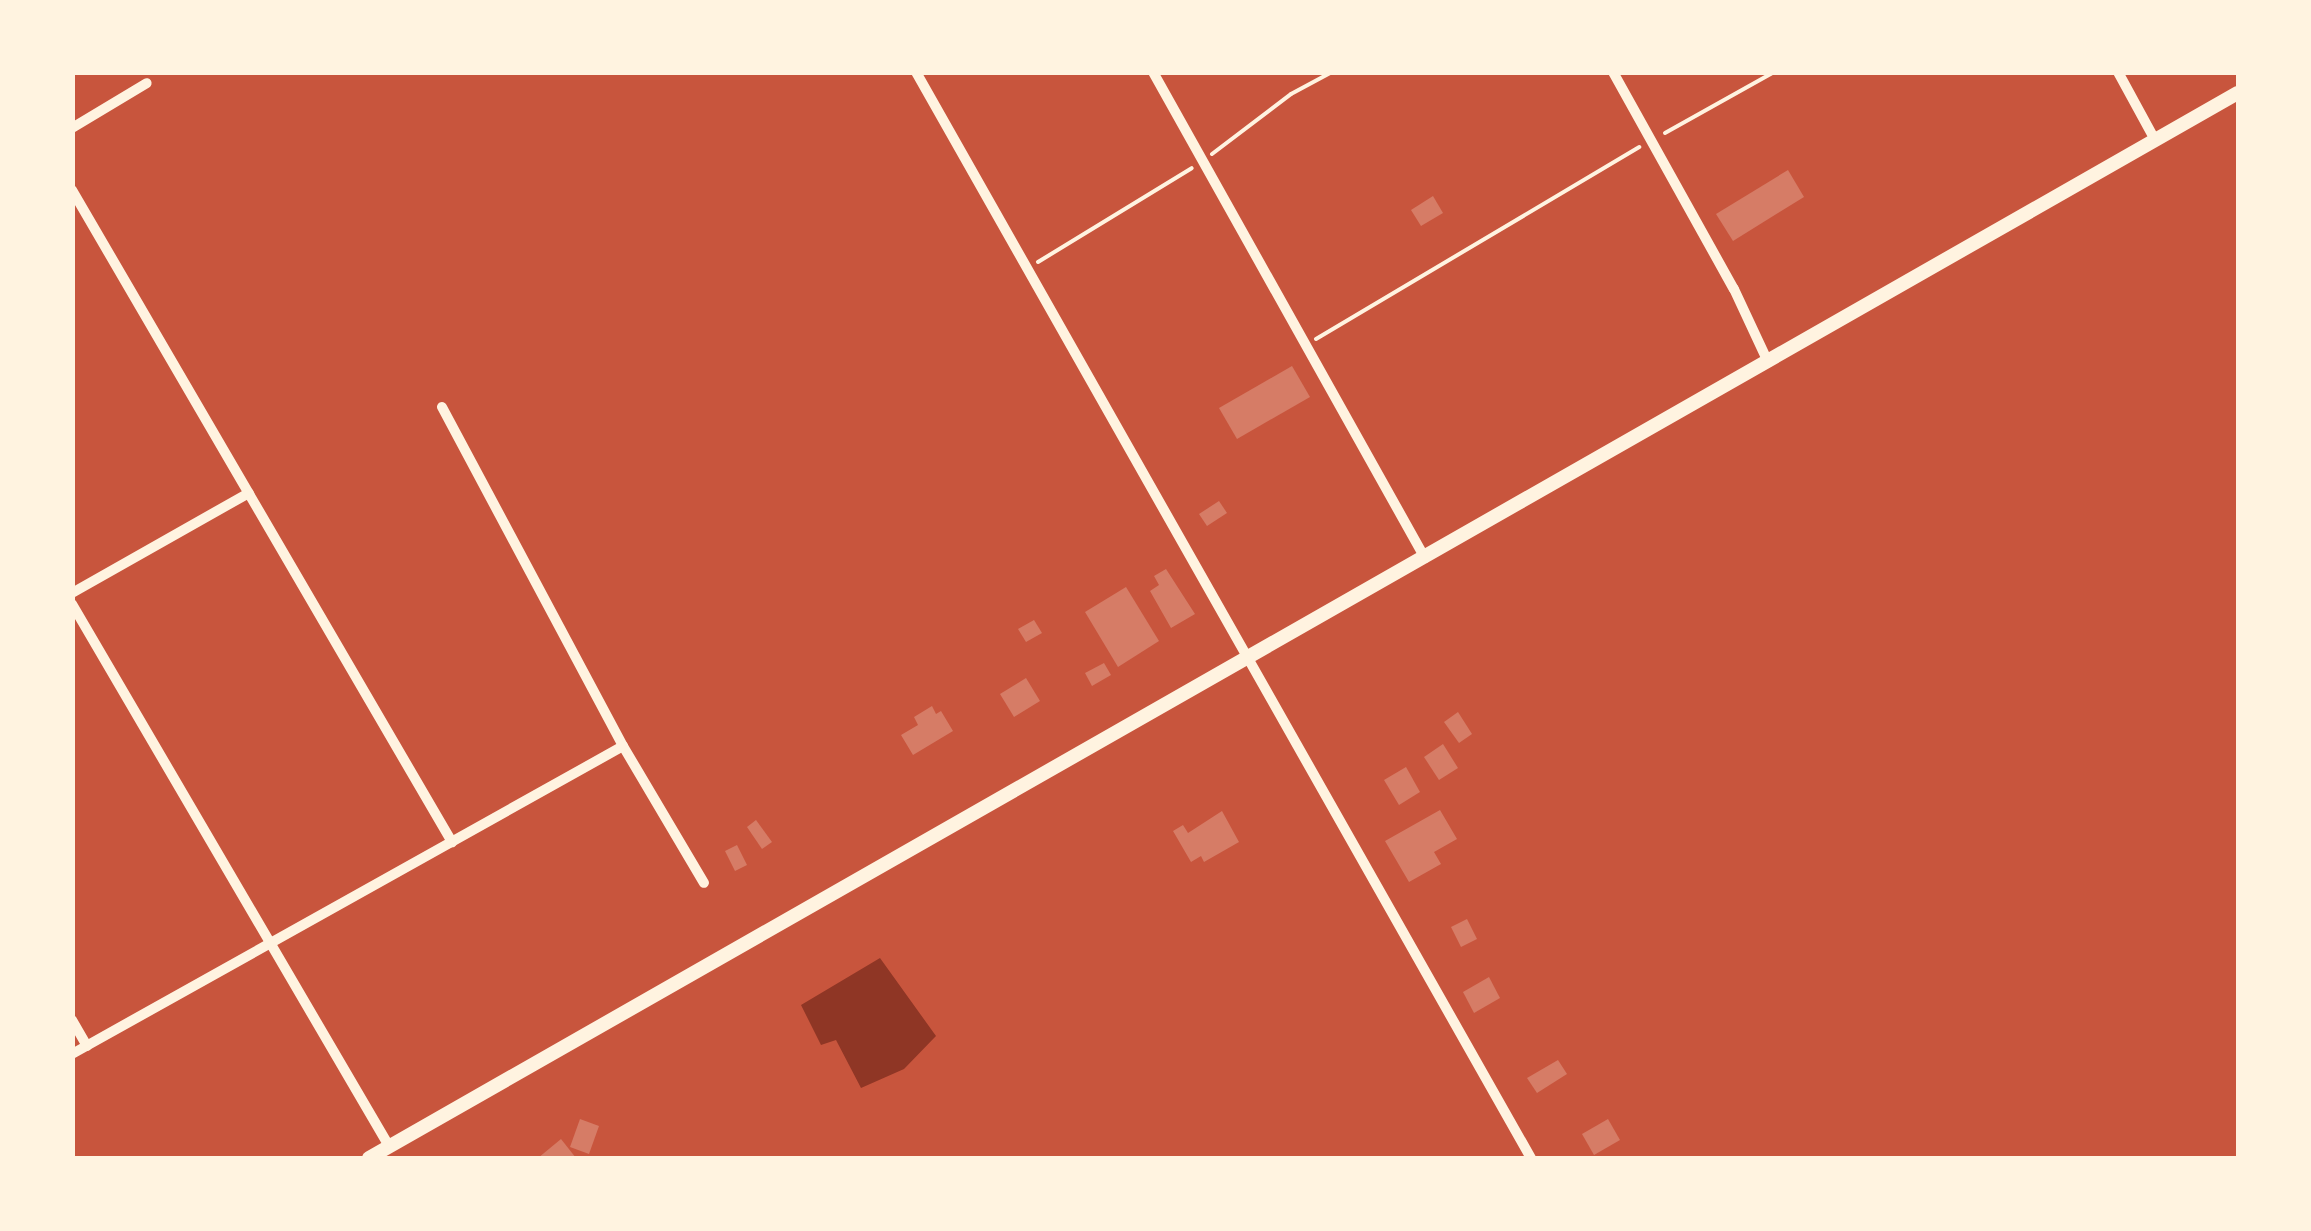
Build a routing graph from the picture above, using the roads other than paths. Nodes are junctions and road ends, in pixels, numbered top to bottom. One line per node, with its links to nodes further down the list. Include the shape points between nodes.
1 (916, 72): 16 (street)
2 (1153, 72): 13 (street)
3 (1613, 72): 10 (street)
4 (2118, 72): 8 (street)
5 (147, 83): 7 (street)
6 (2238, 93): 8 (street)
7 (72, 128)
8 (2155, 140): 10 (street)
9 (72, 190): 12 (street)
10 (1768, 362): 13 (street)
11 (442, 407): 17 (street)
12 (249, 492): 14 (street); 18 (street)
13 (1425, 558): 16 (street)
14 (72, 594)
15 (72, 604): 20 (street)
16 (1249, 659): 24 (street); 26 (street)
17 (622, 746): 18 (street); 19 (street)
18 (452, 842): 20 (street)
19 (704, 882)
20 (271, 943): 22 (street); 24 (street)
21 (72, 1020): 22 (street)
22 (87, 1046): 23 (street)
23 (72, 1054)
24 (390, 1146): 25 (street)
25 (368, 1158)
26 (1531, 1158)

